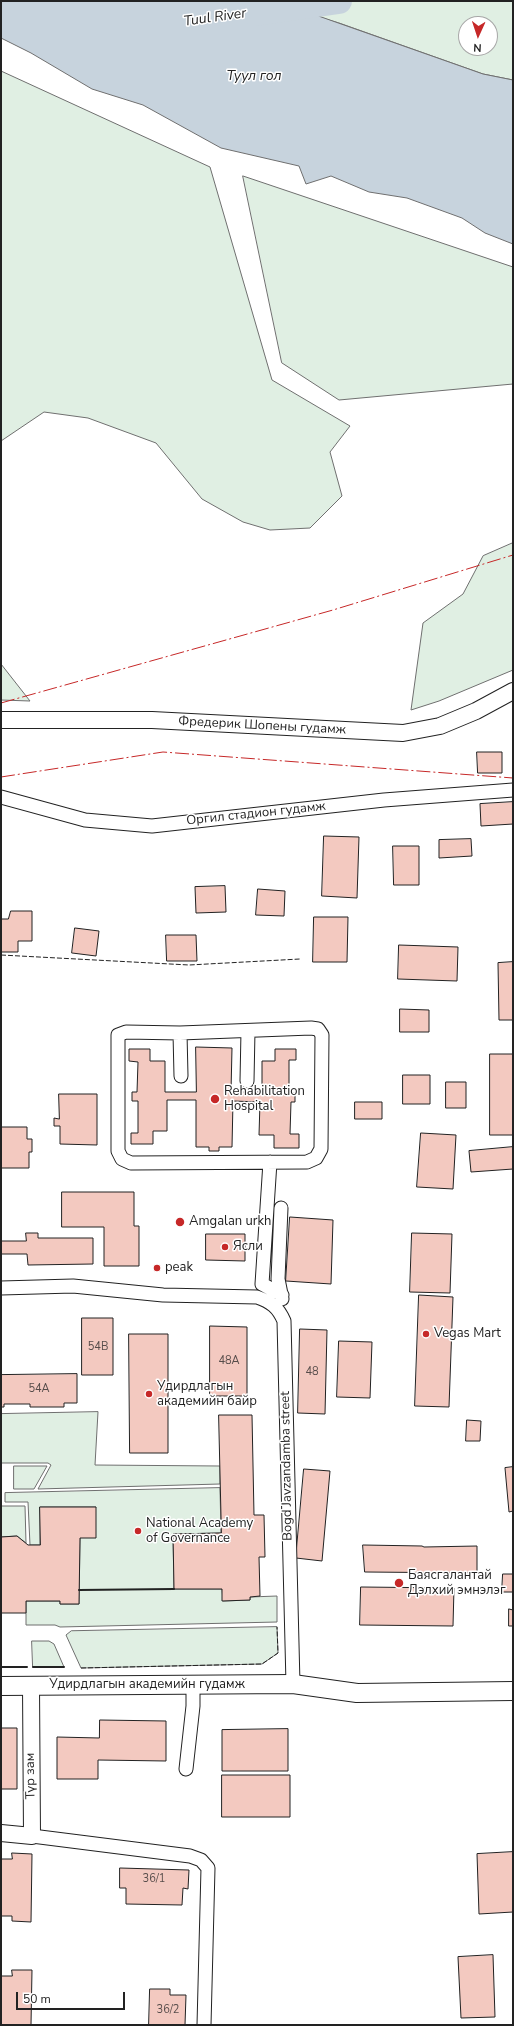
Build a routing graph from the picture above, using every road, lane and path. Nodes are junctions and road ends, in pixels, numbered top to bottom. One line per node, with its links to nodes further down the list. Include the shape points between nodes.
1 (513, 691): 2 (street, Фредерик Шопены гудамж, via 476,711 440,726 403,733 152,720)
2 (1, 720)
3 (513, 790): 4 (street, Оргил стадион гудамж, via 376,801 152,826 85,820)
4 (1, 797)
5 (248, 1031): 6 (street); 8 (street); 9 (street, via 311,1028 318,1030 322,1036 321,1149 316,1158 307,1162)
6 (180, 1033): 7 (street); 9 (street, via 126,1032 118,1035 118,1151 122,1159 131,1163)
7 (180, 1076)
8 (247, 1081)
9 (270, 1162): 12 (street, via 262,1284)
10 (281, 1208): 12 (street, Bogd Javzandamba street, via 278,1279)
11 (1, 1288): 13 (street, via 73,1286 162,1295 257,1297 273,1304)
12 (282, 1295): 13 (street, Bogd Javzandamba street)
13 (284, 1321): 14 (street, Bogd Javzandamba street)
14 (293, 1684): 17 (main road, Удирдлагын академийн гудамж); 18 (main road, via 357,1693)
15 (1, 1686): 16 (main road, Удирдлагын академийн гудамж)
16 (30, 1686): 17 (main road, Удирдлагын академийн гудамж); 21 (street, Түр зам)
17 (193, 1686): 19 (street)
18 (513, 1691)
19 (186, 1769)
20 (1, 1833): 21 (street)
21 (32, 1836): 22 (street, via 190,1856 201,1860 208,1868)
22 (204, 2025)

